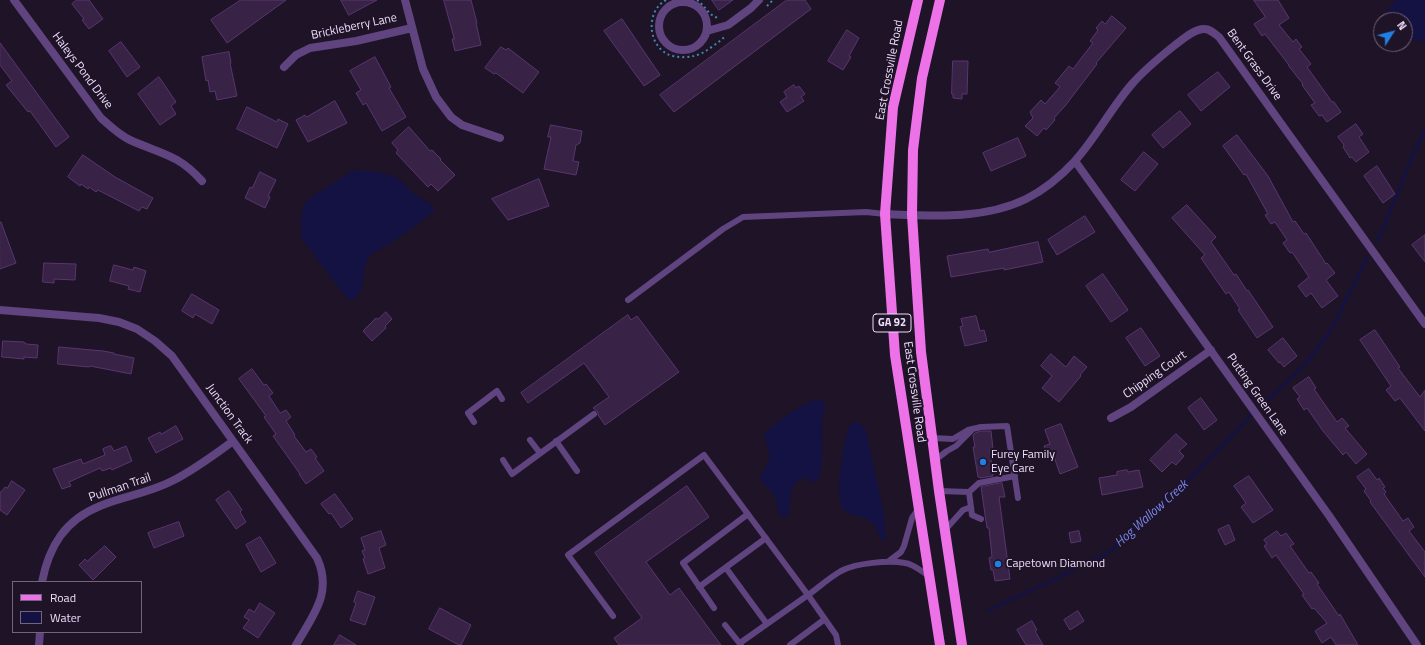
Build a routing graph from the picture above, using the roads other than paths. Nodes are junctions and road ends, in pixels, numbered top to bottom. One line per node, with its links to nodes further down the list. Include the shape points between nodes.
1 (14, 0): 11 (street, Haleys Pond Drive, via 100,118 129,140 180,161)
2 (405, 0): 6 (street)
3 (759, 0): 7 (street, via 728,25)
4 (918, 0): 12 (main road, East Crossville Road / GA 92, via 893,107)
5 (940, 0): 13 (main road, East Crossville Road / GA 92, via 922,78 913,150)
6 (412, 28): 8 (street, Brickleberry Lane, via 310,48); 9 (street, via 423,69 436,97 462,126)
7 (707, 31): 7 (street, via 704,13 689,2 676,2 671,5 660,20 663,39 678,50 696,47)
8 (284, 67)
9 (500, 138)
10 (1075, 161): 13 (street, Bent Grass Drive, via 1044,188 1005,207 972,214); 16 (street, Bent Grass Drive, via 1132,84 1154,62 1198,30 1212,31 1219,37); 17 (street, Putting Green Lane)
11 (202, 181)
12 (885, 214): 13 (street, Bent Grass Drive); 14 (lane, via 866,212 743,217); 36 (main road, East Crossville Road / GA 92, via 895,354)
13 (912, 215): 23 (main road, East Crossville Road / GA 92, via 922,352)
14 (628, 300)
15 (0, 310): 25 (street, Junction Track, via 99,318 137,329 155,340 172,356)
16 (1425, 324)
17 (1211, 350): 20 (street, Chipping Court, via 1132,407); 60 (street, Putting Green Lane)
18 (502, 399): 21 (lane, via 496,392 468,413)
19 (594, 414): 26 (lane)
20 (1111, 418)
21 (474, 422)
22 (972, 430): 23 (lane, via 953,439); 29 (lane, via 956,446); 31 (lane, via 1008,426)
23 (932, 438): 29 (main road, East Crossville Road / GA 92)
24 (530, 440): 27 (lane)
25 (233, 441): 44 (street, Pullman Trail, via 172,482 83,514 71,524 52,548); 55 (street, Junction Track, via 322,568 322,598)
26 (556, 442): 27 (lane); 30 (lane)
27 (540, 453): 28 (lane, via 512,474)
28 (503, 460)
29 (935, 460): 32 (main road, East Crossville Road / GA 92)
30 (577, 471)
31 (1015, 476): 33 (lane, via 979,483); 34 (lane)
32 (939, 491): 33 (lane); 39 (main road, East Crossville Road / GA 92)
33 (969, 492): 35 (lane)
34 (1018, 498)
35 (971, 507): 38 (lane, via 972,515); 39 (lane, via 963,510)
36 (919, 508): 41 (lane, via 912,518 901,552); 43 (main road, East Crossville Road / GA 92)
37 (748, 514): 40 (lane); 45 (lane, via 683,563); 48 (lane, via 704,455 568,555)
38 (981, 519)
39 (945, 530): 59 (main road, East Crossville Road / GA 92)
40 (766, 538): 42 (lane); 46 (lane)
41 (889, 561): 43 (lane, via 906,563); 46 (lane, via 841,571)
42 (726, 568): 45 (lane); 51 (lane)
43 (929, 576): 58 (main road, East Crossville Road / GA 92)
44 (42, 581)
45 (700, 587): 47 (lane)
46 (808, 595): 49 (lane); 51 (lane)
47 (714, 608)
48 (613, 616)
49 (825, 619): 56 (lane); 57 (lane, via 836,635)
50 (725, 624): 53 (lane)
51 (767, 624): 53 (lane)
52 (40, 633): 54 (street)
53 (740, 644)
54 (39, 645)
55 (296, 645)
56 (790, 645)
57 (838, 645)
58 (940, 645)
59 (962, 645)
60 (1417, 645)

